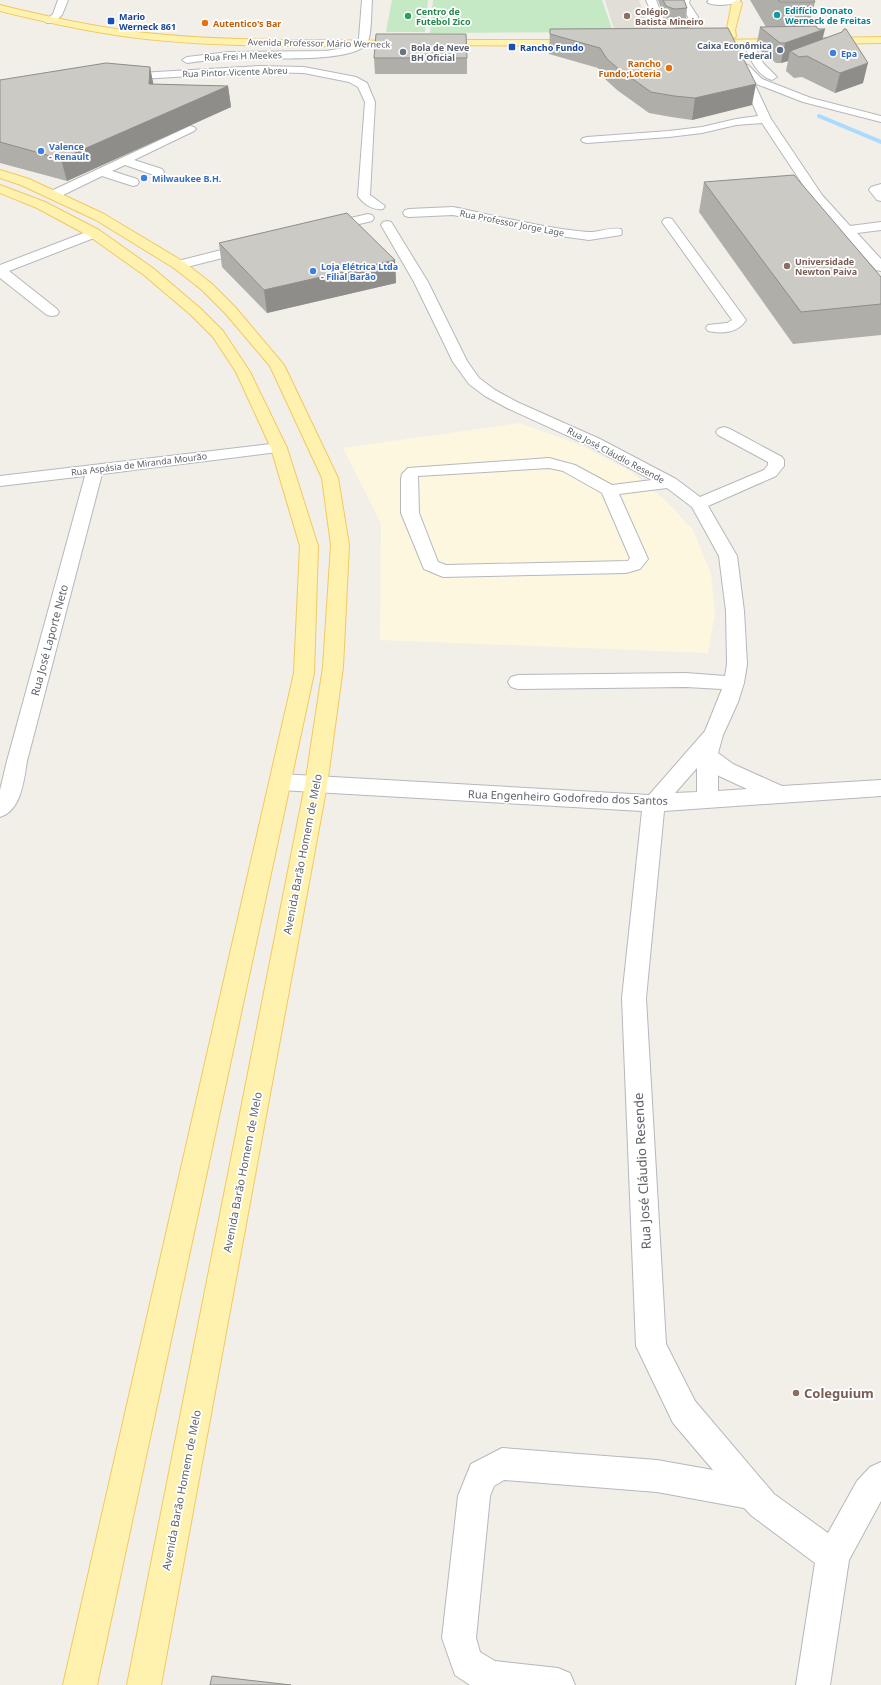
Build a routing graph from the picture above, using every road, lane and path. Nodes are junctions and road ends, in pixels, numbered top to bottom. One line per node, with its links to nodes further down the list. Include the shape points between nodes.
1 (0, 0): 10 (main road, Avenida Professor Mário Werneck)
2 (62, 0): 10 (street)
3 (367, 0): 13 (street)
4 (651, 0): 5 (street, via 659,20 671,24 691,22 693,17 684,2)
5 (686, 0)
6 (736, 1): 7 (street); 9 (main road); 20 (main road, via 730,30)
7 (712, 2)
8 (0, 8): 10 (main road, Avenida Professor Mário Werneck)
9 (744, 17)
10 (54, 18): 13 (main road, Avenida Professor Mário Werneck, via 123,33 187,39)
11 (753, 34): 18 (main road, via 762,39)
12 (696, 39): 20 (main road)
13 (363, 40): 14 (main road, Avenida Professor Mário Werneck); 24 (street, Rua Frei H Meekes, via 353,49 326,54 196,58)
14 (590, 40)
15 (881, 40): 17 (main road)
16 (813, 41): 17 (main road)
17 (827, 41): 21 (street, via 833,49)
18 (778, 42): 19 (main road); 20 (main road); 23 (street, via 758,44 751,48 754,60)
19 (799, 42)
20 (736, 50): 26 (street, via 758,81); 30 (street)
21 (826, 52)
22 (774, 67): 23 (street)
23 (762, 69): 26 (street); 29 (street, via 785,85)
24 (124, 77): 25 (street, Rua Pintor Vicente Abreu); 43 (street, Rua Pintor Vicente Abreu, via 260,69 304,70 352,79 363,85 370,102 364,196 369,201)
25 (108, 80)
26 (768, 86): 27 (street); 30 (street, via 770,107)
27 (799, 97): 28 (street); 29 (street)
28 (777, 99)
29 (827, 105): 31 (street)
30 (765, 119): 33 (street, via 736,122 696,131); 49 (street, via 817,197)
31 (881, 119)
32 (190, 129): 34 (street)
33 (587, 140)
34 (125, 161): 35 (street); 36 (street)
35 (102, 172): 38 (street); 41 (street)
36 (158, 172)
37 (0, 174): 41 (main road, Avenida Barão Homem de Melo)
38 (133, 182)
39 (881, 188): 42 (street, via 875,190)
40 (0, 189): 52 (main road, via 41,205)
41 (53, 195): 55 (main road, Avenida Barão Homem de Melo, via 100,217)
42 (881, 197)
43 (388, 206): 44 (street, via 403,208); 45 (street, via 369,211)
44 (409, 213): 47 (street, via 402,222); 51 (street, Rua Professor Jorge Lage, via 453,211 589,236)
45 (368, 218): 47 (street, via 372,222); 50 (street)
46 (668, 222): 58 (street, via 739,320 733,327)
47 (387, 225): 64 (street, Rua José Cláudio Resende, via 421,282 460,362 474,381 512,405 594,442)
48 (881, 226): 49 (street)
49 (846, 230): 56 (street)
50 (310, 232)
51 (616, 232)
52 (94, 233): 54 (main road); 57 (street, via 3,269 2,272)
53 (264, 244): 55 (street)
54 (127, 257): 55 (main road); 60 (main road, via 174,292 218,334)
55 (179, 265): 62 (main road, Avenida Barão Homem de Melo, via 207,287 230,310 277,365)
56 (881, 267)
57 (52, 312)
58 (713, 328)
59 (724, 432): 66 (street, via 776,460 776,466 770,473)
60 (292, 451): 61 (street, Rua Aspásia de Miranda Mourão); 62 (main road, via 317,459); 71 (main road, via 309,546 304,672)
61 (95, 470): 63 (street, Rua Aspásia de Miranda Mourão); 77 (street, Rua José Laporte Neto, via 17,761 13,785 8,800)
62 (330, 478): 72 (main road, Avenida Barão Homem de Melo, via 340,545 333,667)
63 (0, 481)
64 (670, 483): 65 (street); 66 (street, Rua José Cláudio Resende)
65 (609, 490): 65 (street, via 638,560 634,565 443,571 430,565 410,513 409,479 414,471 549,463 569,468)
66 (698, 504): 68 (street, Rua José Cláudio Resende, via 728,556 735,611 737,664)
67 (518, 682): 68 (street, via 686,680)
68 (734, 683): 69 (street, Rua José Cláudio Resende)
69 (713, 735): 70 (street, Rua José Cláudio Resende); 76 (street, Rua José Cláudio Resende)
70 (707, 756): 74 (street, via 726,770); 75 (street, Rua José Cláudio Resende)
71 (280, 782): 72 (street, Rua Engenheiro Godofredo dos Santos); 81 (main road)
72 (316, 785): 76 (street, Rua Engenheiro Godofredo dos Santos); 82 (main road, Avenida Barão Homem de Melo)
73 (881, 788): 74 (street, Rua Engenheiro Godofredo dos Santos)
74 (781, 795): 75 (street, Rua Engenheiro Godofredo dos Santos)
75 (708, 799): 76 (street, Rua Engenheiro Godofredo dos Santos)
76 (654, 803): 79 (street, Rua José Cláudio Resende, via 634,998 651,1346 684,1412)
77 (0, 809)
78 (881, 1478): 80 (street, via 868,1492)
79 (752, 1493): 80 (street, Rua José Cláudio Resende, via 763,1505); 83 (street, via 657,1476 502,1464 482,1475 474,1496 459,1638 467,1663 490,1678)
80 (833, 1556): 84 (street)
81 (80, 1685)
82 (144, 1685)
83 (558, 1685)
84 (813, 1685)

